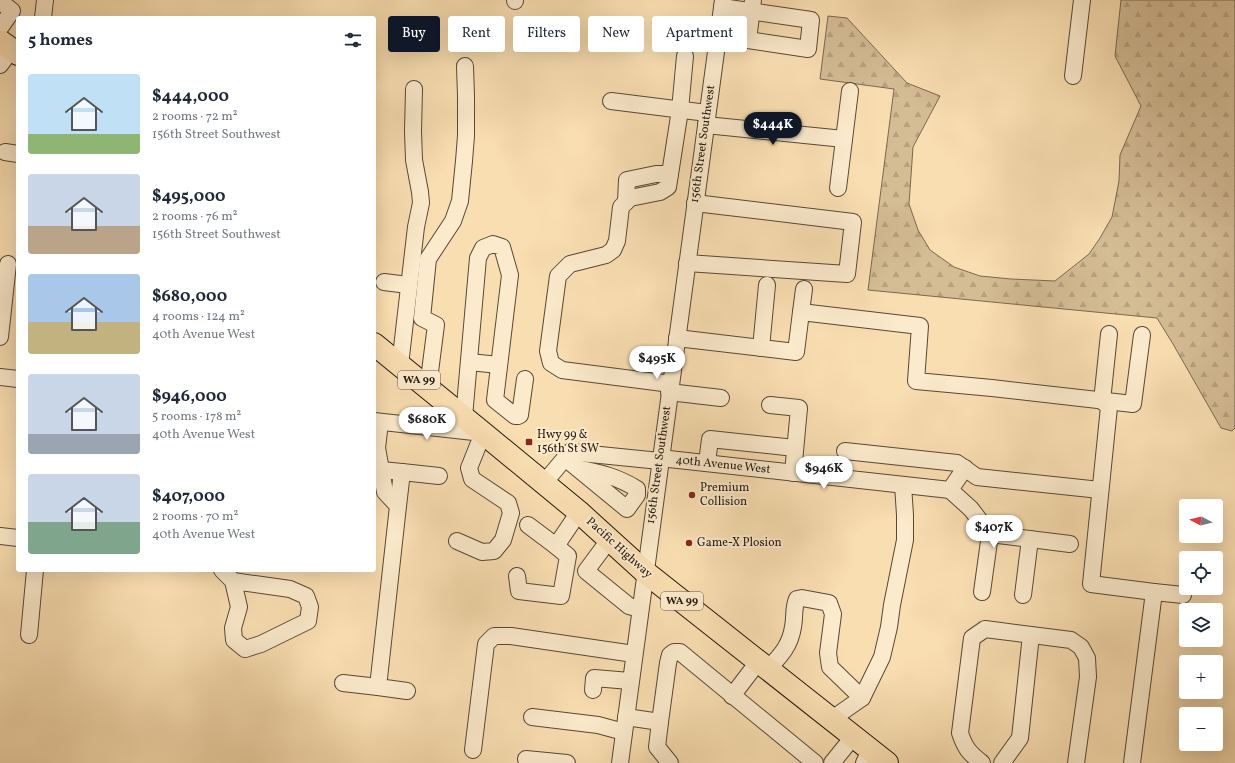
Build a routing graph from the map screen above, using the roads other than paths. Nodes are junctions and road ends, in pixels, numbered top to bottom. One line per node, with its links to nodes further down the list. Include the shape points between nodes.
1 (45, 0): 6 (street)
2 (1082, 0): 10 (street)
3 (0, 1): 7 (street, via 12,10)
4 (722, 4): 5 (street); 15 (street, 156th Street Southwest)
5 (753, 6)
6 (43, 16)
7 (0, 28)
8 (685, 56): 14 (street)
9 (465, 66): 38 (street, via 466,136 460,201 453,221 428,259 422,318 436,325)
10 (1073, 76)
11 (414, 88): 22 (street, via 414,160 421,203)
12 (850, 91): 16 (street)
13 (611, 101): 14 (street)
14 (680, 110): 15 (street); 39 (street, via 668,187 660,192 630,198 621,207 617,241 613,250 606,255 570,264 558,276 548,351 551,363 562,370)
15 (706, 119): 16 (street); 18 (street, 156th Street Southwest)
16 (844, 140): 17 (street)
17 (838, 188)
18 (695, 203): 19 (street, 156th Street Southwest); 19 (street, via 853,222 847,274)
19 (687, 263): 29 (street, 156th Street Southwest)
20 (8, 264): 28 (street)
21 (384, 282): 22 (street)
22 (408, 285): 33 (street)
23 (768, 285): 31 (street)
24 (804, 289): 25 (street)
25 (801, 312): 31 (street, via 796,352); 41 (street, via 920,326 916,381)
26 (1109, 334): 41 (street)
27 (1142, 335): 41 (street, via 1133,404)
28 (0, 337)
29 (677, 338): 31 (street); 39 (street, 156th Street Southwest)
30 (376, 346): 33 (highway, Pacific Highway / WA 99)
31 (761, 348)
32 (469, 362): 34 (street); 34 (street, via 478,258 483,248 493,244 502,247 510,275); 43 (street)
33 (400, 365): 38 (highway, Pacific Highway / WA 99)
34 (499, 365): 37 (street, via 494,400 515,416 520,415)
35 (0, 377): 36 (street)
36 (16, 379)
37 (525, 379)
38 (428, 387): 43 (highway, Pacific Highway / WA 99)
39 (670, 388): 40 (street); 48 (street, 156th Street Southwest)
40 (721, 398)
41 (1102, 401): 58 (street, via 1109,407)
42 (770, 405): 46 (street, via 799,408)
43 (464, 417): 45 (highway, Pacific Highway / WA 99)
44 (377, 422): 45 (street); 51 (street, via 377,448)
45 (483, 433): 55 (highway, Pacific Highway / WA 99); 68 (street, via 469,468 472,479 508,503 511,513 503,540 494,551 482,552)
46 (795, 448): 49 (street, via 710,439); 53 (street)
47 (845, 451): 50 (street, via 957,463)
48 (660, 459): 49 (street, 40th Avenue West); 55 (street, 40th Avenue West, via 570,452 571,463); 72 (street, 156th Street Southwest)
49 (707, 463): 53 (street, 40th Avenue West)
50 (965, 468): 57 (street); 58 (street, via 977,477)
51 (381, 470): 52 (street); 59 (street)
52 (402, 472): 54 (street); 60 (street)
53 (793, 473): 56 (street, 40th Avenue West)
54 (439, 476)
55 (544, 483): 61 (highway, Pacific Highway / WA 99)
56 (903, 485): 57 (street, 40th Avenue West); 90 (street, via 904,540 889,627 882,657)
57 (950, 490): 63 (street, via 971,509)
58 (1100, 490): 76 (street, via 1091,584)
59 (380, 492): 60 (street)
60 (398, 506): 86 (street)
61 (579, 512): 67 (highway, Pacific Highway / WA 99); 70 (street)
62 (528, 525): 70 (street)
63 (990, 534): 66 (street); 75 (street)
64 (0, 536): 65 (street)
65 (16, 538)
66 (1030, 539): 69 (street); 77 (street)
67 (609, 540): 72 (highway, Pacific Highway / WA 99); 79 (street, via 586,571 629,606)
68 (457, 541)
69 (1070, 544)
70 (556, 546): 74 (street, via 568,556 560,596 519,591)
71 (35, 572): 80 (street)
72 (645, 572): 79 (street, 156th Street Southwest); 83 (highway, Pacific Highway / WA 99)
73 (227, 576): 73 (street, via 239,607 233,628 234,640 245,649 308,621 310,607 306,596 290,589)
74 (517, 576)
75 (982, 592)
76 (1154, 592): 78 (street); 108 (street)
77 (1023, 595)
78 (1179, 595)
79 (640, 609): 82 (street, 156th Street Southwest)
80 (29, 635)
81 (1031, 635): 105 (street, via 985,629 972,638 960,734 965,746); 106 (street, via 1020,738); 107 (street, via 1071,640 1081,647 1087,658 1088,677)
82 (634, 654): 84 (street, 156th Street Southwest); 96 (street, via 511,636 494,636 486,644)
83 (763, 666): 89 (street); 90 (street, via 785,650 790,640 797,599 828,603 833,614 828,653 830,667); 92 (highway, Pacific Highway / WA 99)
84 (630, 681): 87 (street, via 594,678); 94 (street, 156th Street Southwest)
85 (343, 683): 86 (street)
86 (378, 687): 88 (street)
87 (592, 690)
88 (407, 691)
89 (732, 696): 93 (street, via 680,652 674,652 670,655 668,663); 102 (street)
90 (862, 698): 92 (street)
91 (532, 717): 94 (street, via 598,725)
92 (832, 719): 95 (highway, Pacific Highway / WA 99)
93 (660, 722): 94 (street); 101 (street, via 657,747)
94 (625, 724): 100 (street, 156th Street Southwest)
95 (852, 737): 97 (highway, Pacific Highway / WA 99); 103 (street)
96 (473, 750)
97 (867, 756): 104 (highway, Pacific Highway / WA 99)
98 (526, 759): 99 (street)
99 (567, 763)
100 (620, 763)
101 (670, 763)
102 (815, 763)
103 (832, 763)
104 (887, 763)
105 (982, 763)
106 (1002, 763)
107 (1076, 763)
108 (1132, 763)

